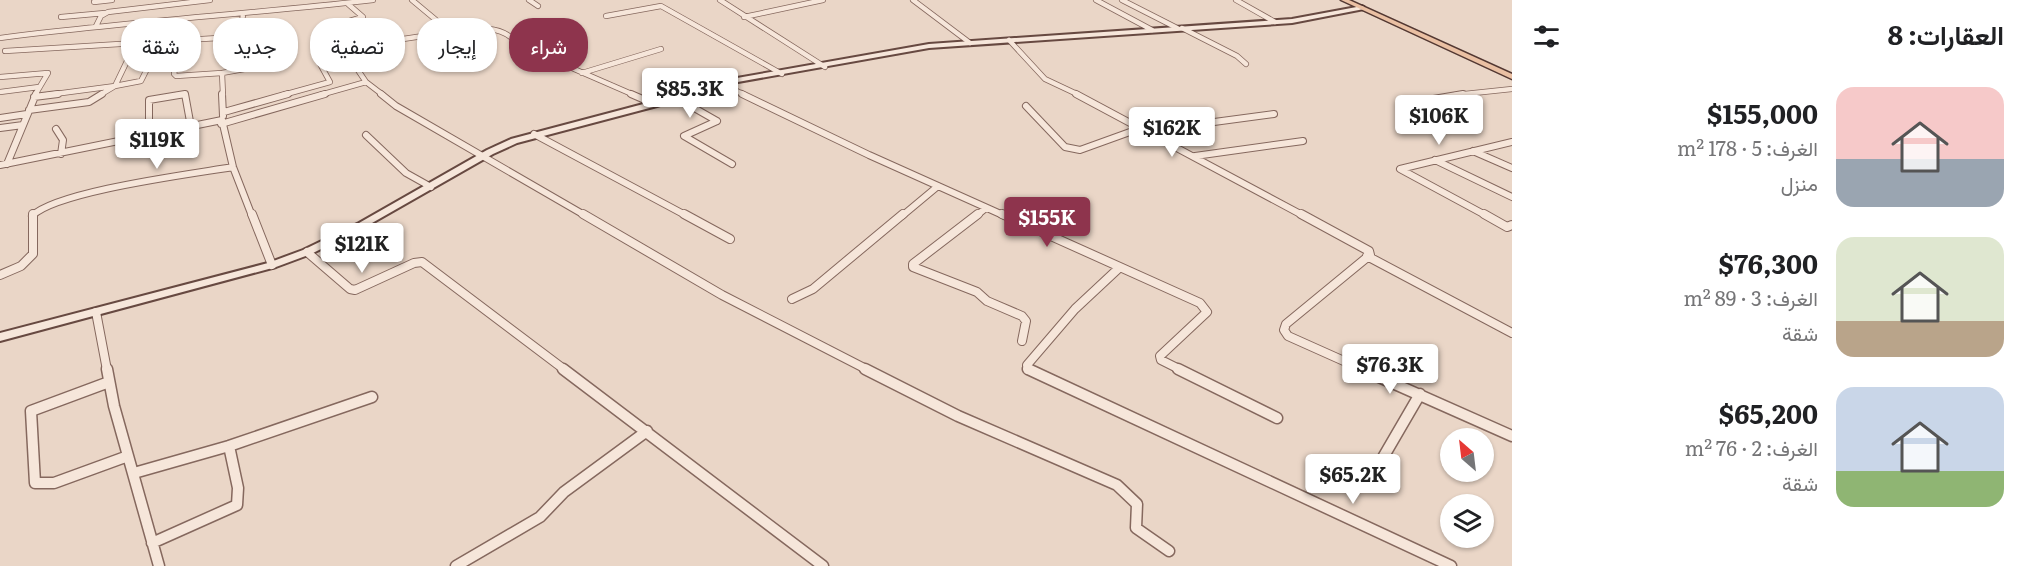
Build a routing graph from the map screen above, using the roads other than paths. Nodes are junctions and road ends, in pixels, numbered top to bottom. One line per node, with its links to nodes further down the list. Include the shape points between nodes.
1 (112, 0): 14 (street)
2 (210, 0): 19 (street)
3 (373, 0): 15 (street)
4 (412, 0): 26 (street)
5 (529, 0): 16 (street)
6 (650, 0): 17 (street)
7 (720, 0): 23 (street)
8 (823, 0): 23 (street)
9 (913, 0): 36 (street)
10 (1096, 0): 31 (street)
11 (1122, 0): 29 (street)
12 (1236, 0): 27 (street)
13 (1344, 0): 18 (main road)
14 (94, 2)
15 (346, 2): 20 (street); 25 (street, via 363,17)
16 (538, 6)
17 (660, 6): 21 (street); 48 (street)
18 (1362, 8): 27 (main road); 49 (main road)
19 (108, 12): 22 (street); 28 (street)
20 (243, 15): 24 (street); 28 (street)
21 (606, 16)
22 (62, 17)
23 (744, 17): 40 (street)
24 (242, 18)
25 (360, 18)
26 (434, 18)
27 (1275, 22): 29 (main road)
28 (96, 26): 33 (street)
29 (1180, 28): 31 (main road); 39 (street)
30 (497, 30): 47 (street, via 519,45)
31 (1152, 30): 35 (main road)
32 (417, 37): 51 (street, via 344,47 346,56)
33 (0, 38)
34 (213, 39): 38 (street)
35 (1009, 40): 36 (main road); 71 (street, via 1052,84)
36 (970, 43): 40 (main road, via 907,50)
37 (661, 49): 47 (street)
38 (6, 51)
39 (1246, 64)
40 (825, 67): 48 (main road)
41 (122, 72): 53 (street)
42 (146, 72): 53 (street, via 141,81)
43 (174, 72): 46 (street, via 176,76)
44 (228, 72): 46 (street)
45 (324, 72): 63 (street, via 330,82)
46 (222, 73): 63 (street)
47 (582, 73): 59 (street)
48 (782, 74): 52 (main road)
49 (1512, 76)
50 (0, 78): 54 (street, via 48,73)
51 (366, 82): 66 (street); 79 (street, via 396,106)
52 (720, 83): 58 (main road); 86 (street)
53 (115, 86): 57 (street); 62 (street, via 89,102)
54 (39, 87): 56 (street); 57 (street)
55 (1512, 89): 60 (street)
56 (0, 92)
57 (34, 97): 62 (street)
58 (675, 97): 59 (main road); 82 (street, via 717,121 684,134 686,138)
59 (654, 104): 72 (main road)
60 (1404, 104)
61 (1026, 106): 71 (street, via 1072,150)
62 (28, 112): 65 (street); 67 (street)
63 (224, 112): 66 (street)
64 (1274, 114): 71 (street)
65 (0, 118)
66 (222, 122): 68 (street); 84 (street)
67 (23, 125): 69 (street); 83 (street)
68 (191, 127): 74 (street); 74 (street, via 186,94 157,97 149,100)
69 (0, 128)
70 (56, 129): 78 (street, via 63,140)
71 (1144, 129): 80 (street)
72 (534, 134): 79 (main road); 91 (street)
73 (366, 135): 87 (street, via 405,173)
74 (149, 136): 78 (street)
75 (1303, 141): 80 (street)
76 (1512, 142): 77 (street)
77 (1473, 151): 81 (street); 85 (street)
78 (61, 154): 83 (street)
79 (483, 156): 87 (main road); 113 (street, via 722,295 958,416 1117,485 1137,504 1136,528)
80 (1194, 156): 93 (street, via 1365,246 1370,253)
81 (1435, 160): 88 (street); 90 (street, via 1400,169)
82 (732, 164)
83 (3, 165)
84 (233, 167): 94 (street); 96 (street, via 41,208 32,215 33,254 21,266)
85 (1512, 168)
86 (938, 186): 89 (street); 97 (street, via 813,289)
87 (430, 187): 92 (main road)
88 (1512, 197)
89 (986, 208): 95 (street); 101 (street, via 913,267 977,292 1022,316 1026,321)
90 (1510, 227)
91 (730, 239)
92 (307, 252): 94 (main road); 106 (street, via 356,290 422,262)
93 (1367, 256): 99 (street); 103 (street, via 1284,330 1288,336)
94 (272, 265): 98 (main road)
95 (1120, 267): 105 (street, via 1207,309 1160,356 1161,360); 117 (street, via 1075,309 1027,365 1028,370 1074,388)
96 (0, 275)
97 (792, 299)
98 (96, 312): 100 (main road); 102 (street)
99 (1512, 333)
100 (0, 337)
101 (1022, 341)
102 (109, 382): 109 (street); 109 (street, via 32,411 35,483 54,483)
103 (1420, 394): 107 (street); 110 (street)
104 (372, 398): 108 (street)
105 (1277, 418)
106 (647, 431): 115 (street, via 564,492 540,517); 116 (street)
107 (1512, 436)
108 (230, 446): 111 (street); 112 (street, via 237,505)
109 (128, 456): 111 (street)
110 (1374, 472)
111 (134, 473): 112 (street)
112 (152, 543): 114 (street)
113 (1169, 551)
114 (159, 566)
115 (456, 566)
116 (823, 566)
117 (1451, 566)

